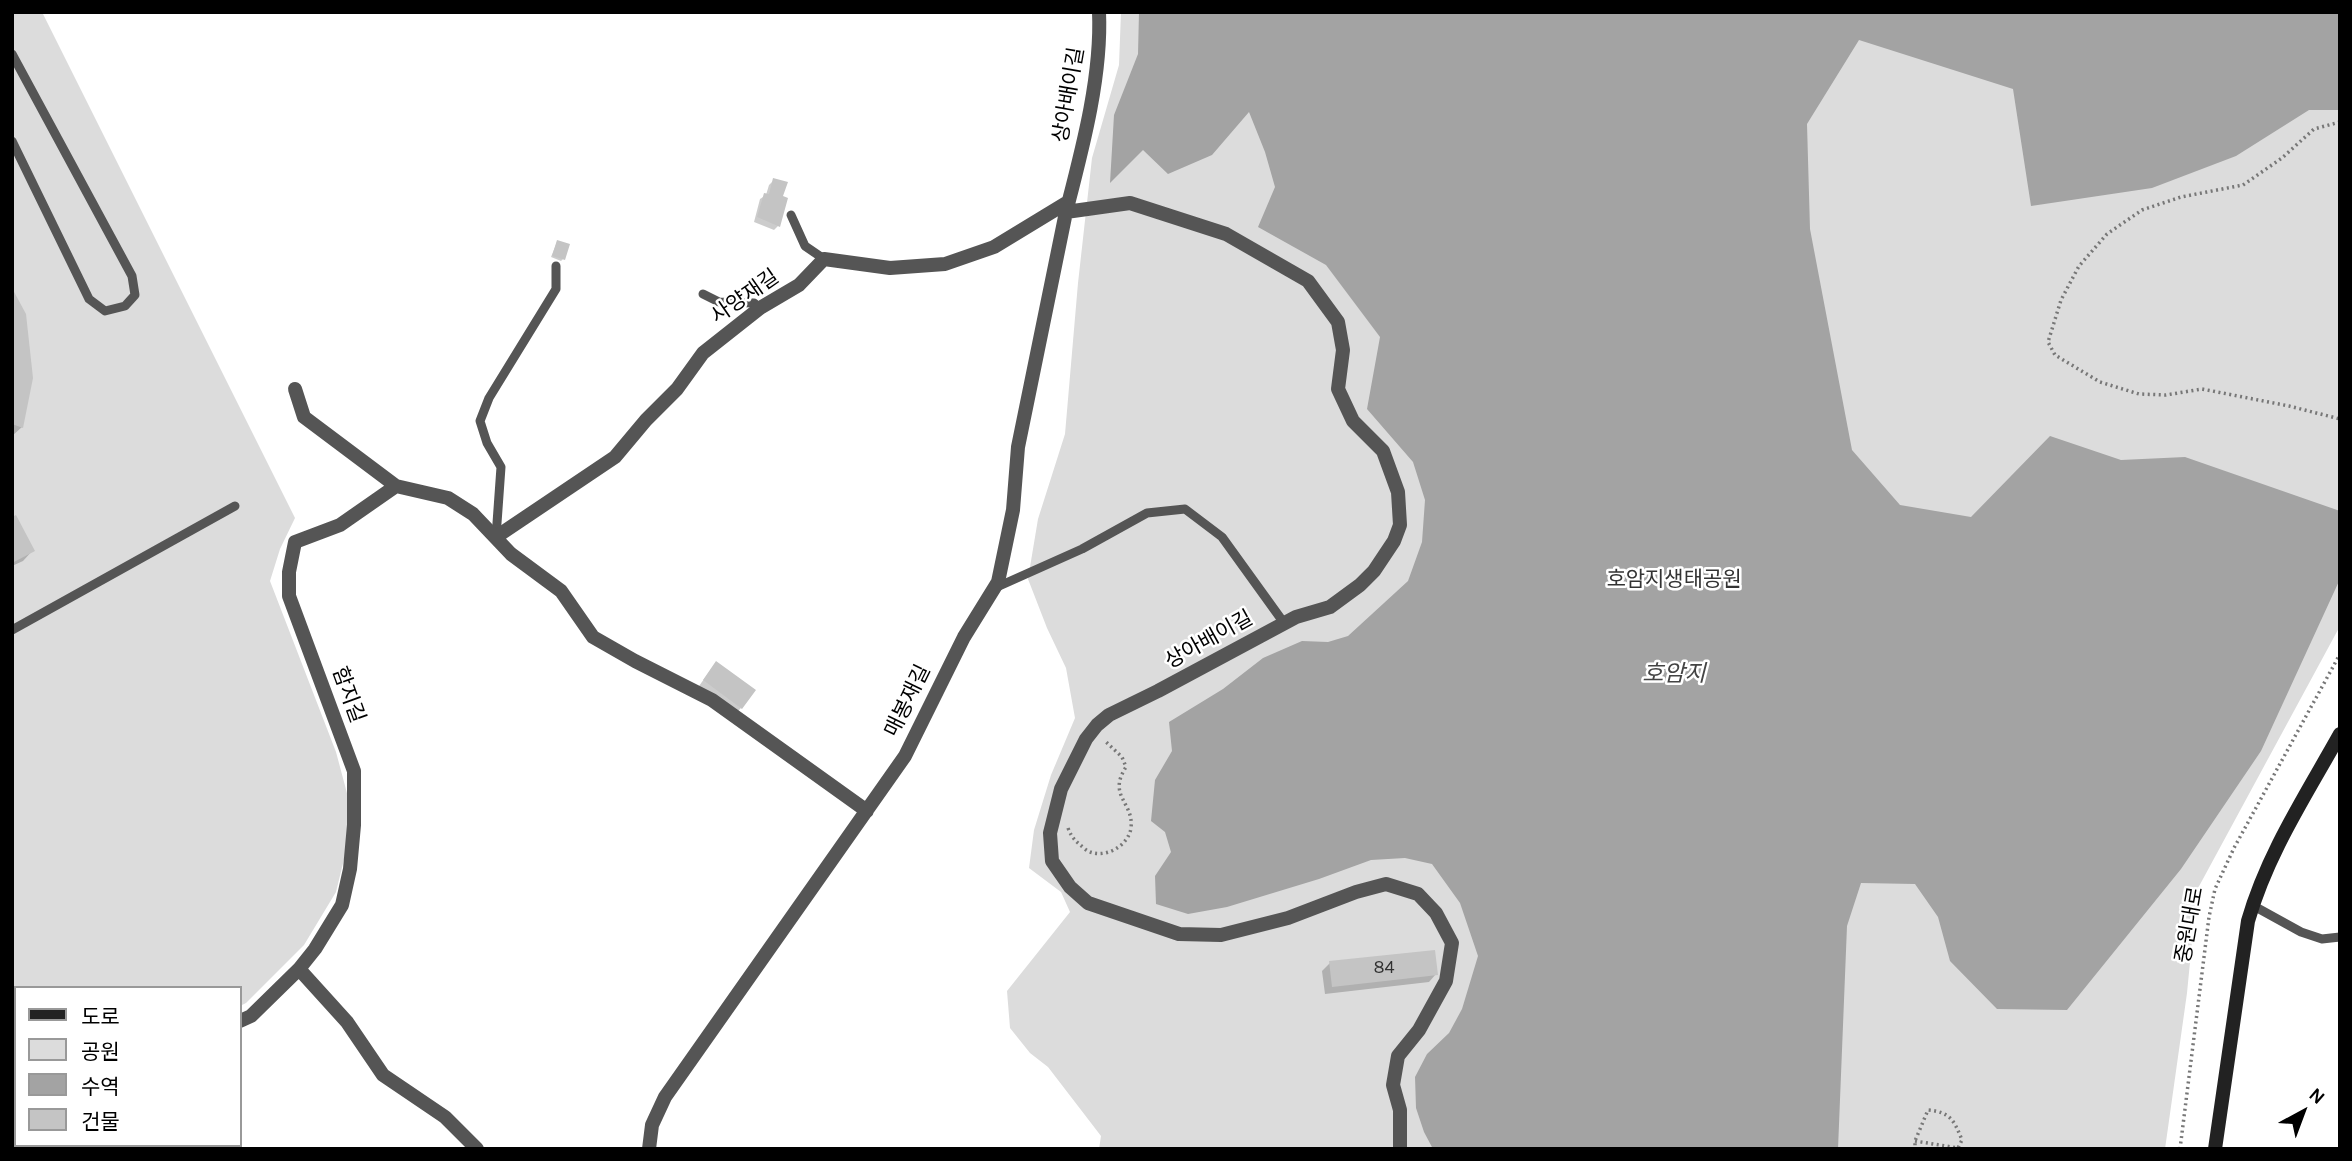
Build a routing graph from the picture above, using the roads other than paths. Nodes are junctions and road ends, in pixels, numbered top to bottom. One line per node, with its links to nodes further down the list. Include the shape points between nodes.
1 (1099, 12): 4 (street, 상아배이길, via 1101,39)
2 (12, 54): 3 (lane, via 132,276 135,295 125,306 105,311 89,299)
3 (12, 141)
4 (1067, 207): 6 (street, via 994,247 945,264 890,268); 14 (street, 매봉재길); 15 (street, 상아배이길, via 1130,203 1226,234 1308,281 1338,322 1343,350 1338,389 1353,421 1383,451 1398,492 1400,525 1384,557 1360,585 1331,607)
5 (792, 215): 6 (lane, via 806,246)
6 (824, 259): 9 (street, 사양재길, via 799,285)
7 (556, 266): 13 (lane, via 556,289 489,398 480,421 501,467)
8 (703, 294): 9 (lane, via 719,302 754,303)
9 (760, 309): 13 (street, 사양재길, via 703,353 615,457)
10 (295, 389): 11 (street, via 304,417)
11 (396, 486): 13 (street, via 448,498); 21 (street, 함지길, via 340,525 295,542 289,596 354,771 354,825 342,905)
12 (235, 506): 16 (lane)
13 (496, 537): 18 (street, via 561,591 593,637 712,700)
14 (995, 587): 15 (lane, via 1082,550 1147,513 1185,509 1222,537); 18 (street, 매봉재길, via 964,637 905,756)
15 (1284, 623): 25 (street, 상아배이길, via 1097,725 1061,789 1050,833 1052,861 1088,903 1179,934 1221,935 1289,918 1386,884 1418,894 1436,912 1452,943 1446,981 1419,1030 1398,1056 1393,1086 1400,1110)
16 (12, 630)
17 (2340, 734): 19 (street, via 2266,868)
18 (867, 811): 24 (street, 매봉재길, via 665,1097 652,1125)
19 (2252, 905): 20 (lane, via 2301,932 2322,939); 26 (street)
20 (2340, 937)
21 (299, 969): 22 (street, 함지길); 23 (street, via 346,1022 383,1075 445,1116)
22 (242, 1020)
23 (477, 1149)
24 (649, 1149)
25 (1401, 1149)
26 (2216, 1149)

